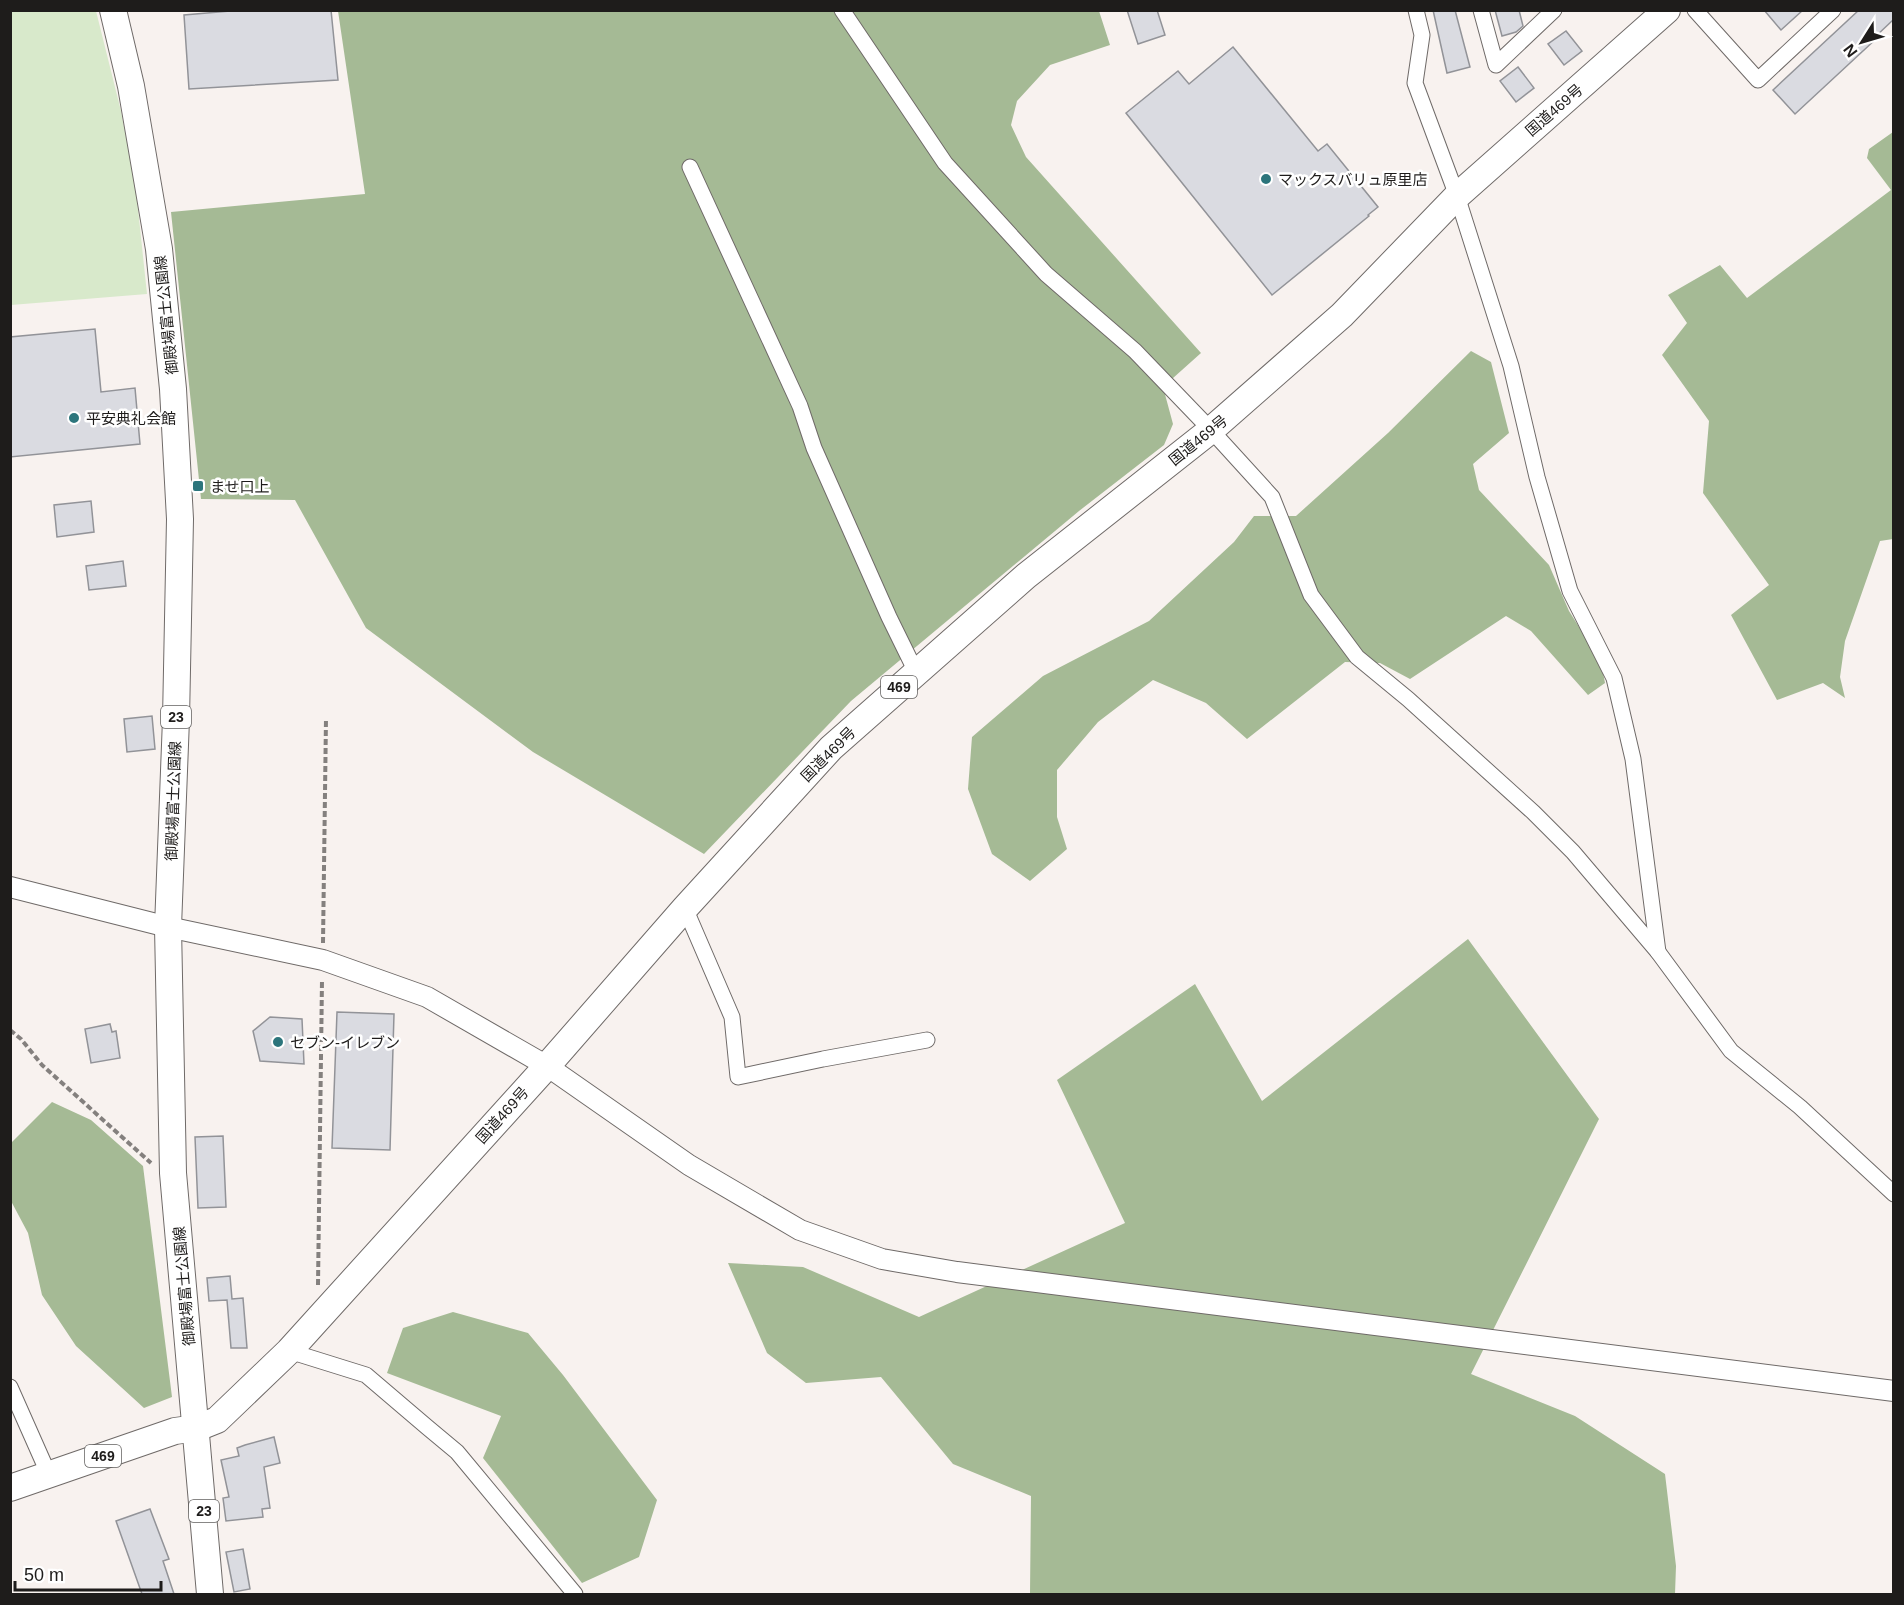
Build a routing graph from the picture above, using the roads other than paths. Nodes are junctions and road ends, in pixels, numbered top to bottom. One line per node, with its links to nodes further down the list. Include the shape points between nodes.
1 (113, 10): 15 (main road, 御殿場富士公園線 / 23, via 131,86 159,249 173,389 180,519)
2 (842, 10): 11 (street, via 945,163 1046,274 1135,351)
3 (1416, 10): 10 (street, via 1422,35 1415,83)
4 (1481, 10): 5 (street, via 1496,65)
5 (1554, 10)
6 (1666, 10): 10 (main road, 国道469号 / 469)
7 (1695, 10): 8 (street, via 1758,80)
8 (1833, 10)
9 (690, 167): 12 (street)
10 (1457, 196): 11 (main road, 国道469号 / 469, via 1342,315); 16 (street, via 1511,366 1537,477 1570,591 1614,678 1633,759)
11 (1211, 430): 12 (main road, 国道469号 / 469, via 1026,576); 16 (street, via 1272,497 1311,595 1357,657 1574,852)
12 (916, 672): 14 (main road, 国道469号 / 469, via 831,748)
13 (10, 887): 15 (street)
14 (685, 908): 17 (street, via 732,1017 738,1077); 18 (main road, 国道469号 / 469)
15 (168, 927): 18 (street, via 323,960 427,998); 23 (main road, 御殿場富士公園線 / 23, via 173,1173)
16 (1658, 952): 19 (street, via 1731,1051 1800,1107)
17 (927, 1040)
18 (547, 1066): 20 (main road, 国道469号 / 469); 22 (street, via 688,1165 800,1230 882,1259 957,1272)
19 (1893, 1194)
20 (289, 1351): 23 (main road, 国道469号 / 469, via 217,1420); 27 (street, via 366,1375 435,1433 457,1452)
21 (10, 1387): 24 (street)
22 (1893, 1391)
23 (197, 1428): 24 (main road, 国道469号 / 469, via 176,1431); 26 (main road, 御殿場富士公園線 / 23)
24 (49, 1475): 25 (main road, 国道469号 / 469)
25 (10, 1488)
26 (210, 1594)
27 (575, 1594)

